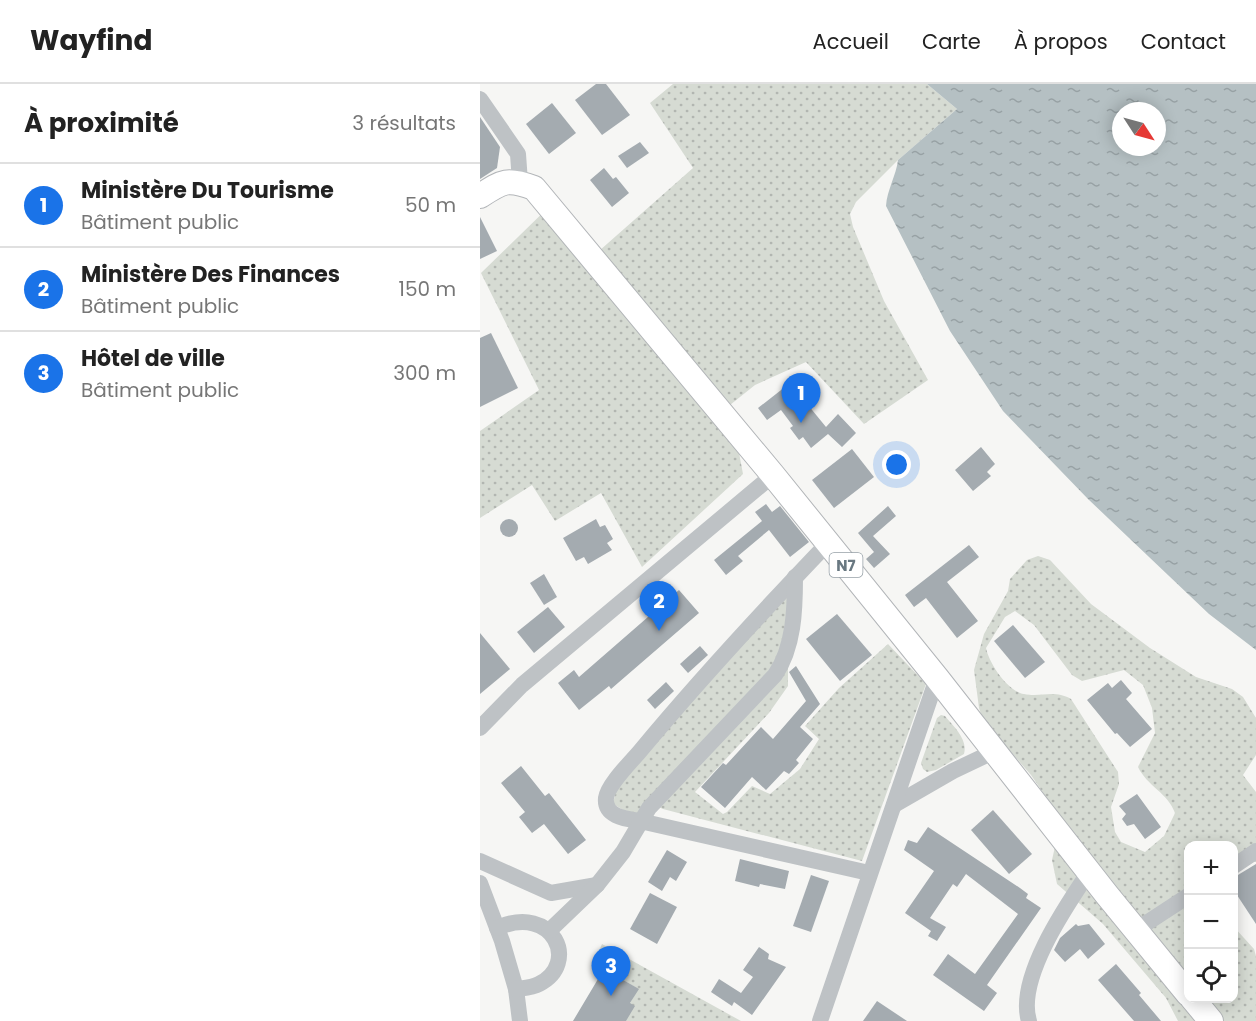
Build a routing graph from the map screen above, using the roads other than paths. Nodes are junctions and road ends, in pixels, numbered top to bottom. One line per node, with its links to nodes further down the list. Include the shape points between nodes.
1 (480, 99): 2 (street, via 518,154)
2 (520, 182): 3 (highway, via 502,182); 4 (highway, N7, via 534,188)
3 (480, 196)
4 (773, 475): 5 (highway, N7); 8 (street, via 522,685)
5 (828, 543): 6 (street); 7 (highway, N7)
6 (795, 577): 11 (street, via 795,608 781,666); 11 (street, via 617,778 607,803 617,817)
7 (938, 678): 9 (highway, N7); 10 (street)
8 (480, 728)
9 (993, 752): 10 (street); 15 (highway, N7)
10 (894, 805): 16 (street)
11 (640, 821): 16 (street); 18 (street, via 623,852)
12 (1256, 851): 14 (street)
13 (480, 861): 18 (street, via 551,892)
14 (1238, 863)
15 (1089, 872): 21 (highway, N7); 28 (street, via 1045,945 1028,987 1025,1010)
16 (869, 873): 27 (street)
17 (480, 883): 20 (street)
18 (597, 885): 22 (street)
19 (1184, 899): 21 (street)
20 (497, 928): 22 (street, via 530,922); 23 (street)
21 (1136, 930): 24 (highway, N7)
22 (549, 931): 23 (street, via 559,951 554,972 536,986)
23 (516, 989): 26 (street)
24 (1184, 989)
25 (1195, 1003): 29 (highway)
26 (520, 1021)
27 (820, 1021)
28 (1029, 1021)
29 (1211, 1021)

